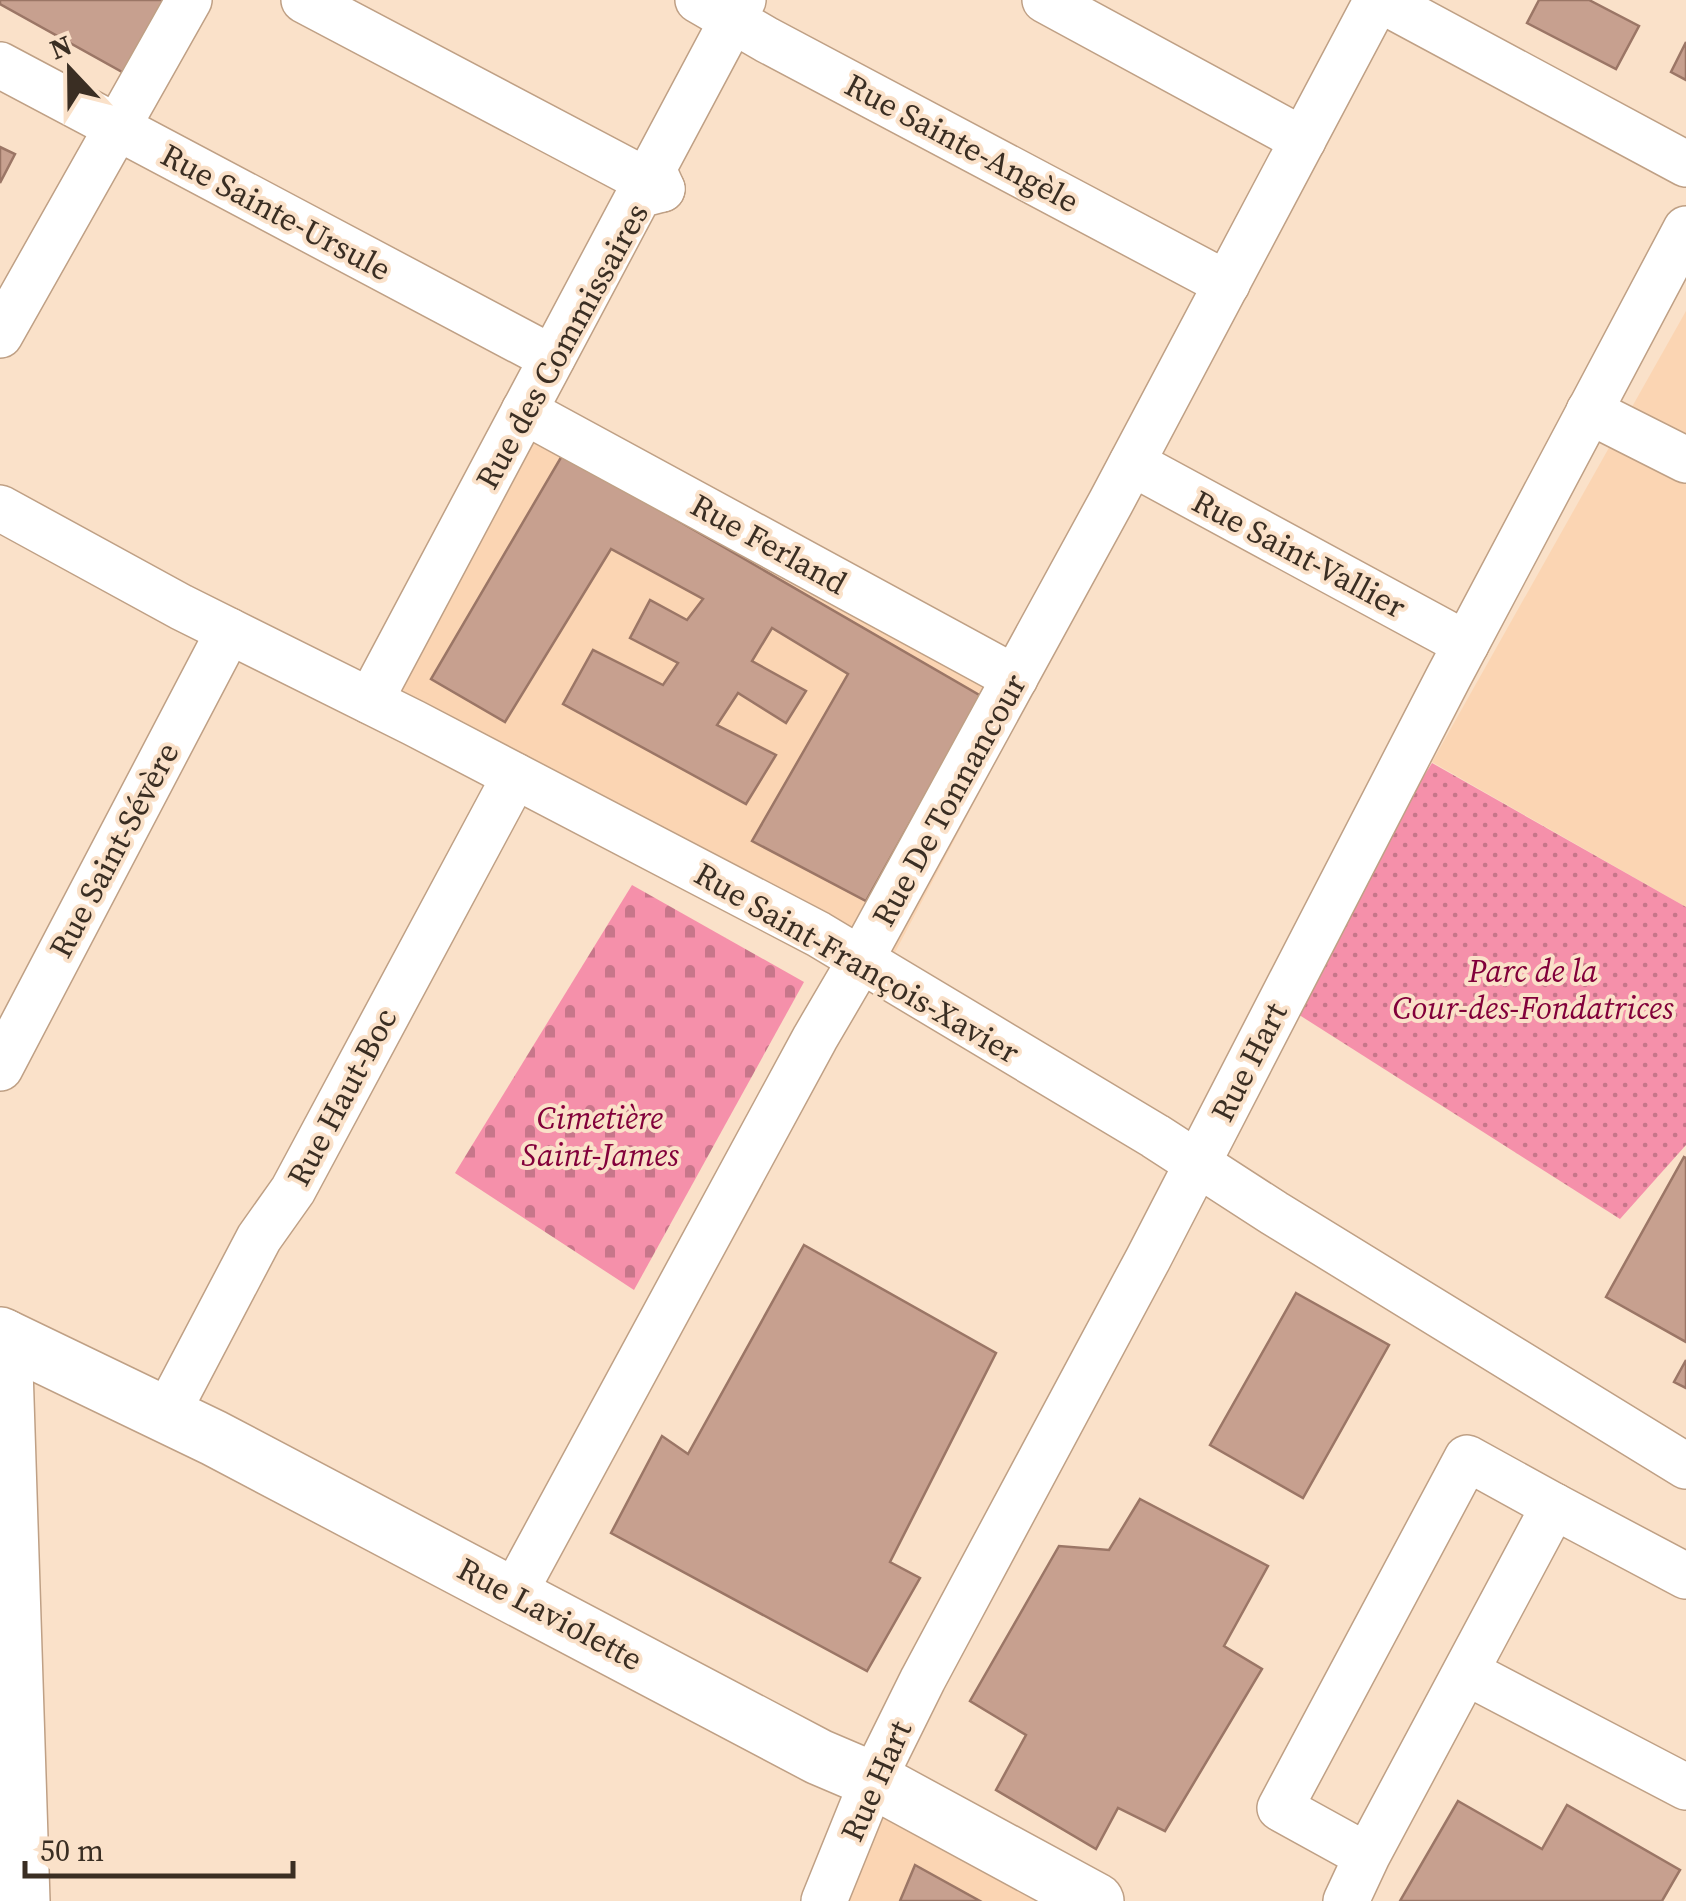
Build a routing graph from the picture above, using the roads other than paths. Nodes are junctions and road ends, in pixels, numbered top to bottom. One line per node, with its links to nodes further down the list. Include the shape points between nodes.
1 (189, 0): 7 (street)
2 (304, 0): 10 (street)
3 (1045, 0): 8 (street)
4 (1379, 0): 8 (street, Rue De Tonnancour); 9 (street)
5 (724, 6): 10 (street, Rue des Commissaires, via 652,169); 12 (street, Rue Sainte-Angèle)
6 (0, 65): 7 (street, Rue Sainte-Ursule)
7 (117, 128): 13 (street); 14 (street, Rue Sainte-Ursule)
8 (1303, 140): 12 (street, Rue De Tonnancour)
9 (1686, 164)
10 (662, 189): 14 (street, Rue des Commissaires, via 639,194)
11 (1686, 228): 16 (street, Rue Hart)
12 (1227, 284): 18 (street, Rue De Tonnancour)
13 (0, 335)
14 (552, 358): 15 (street, Rue des Commissaires)
15 (524, 410): 22 (street, Rue Ferland); 23 (street, Rue des Commissaires)
16 (1589, 411): 17 (street); 21 (street, Rue Hart)
17 (1686, 460)
18 (1132, 463): 21 (street, Rue Saint-Vallier); 22 (street, Rue De Tonnancour)
19 (0, 508): 20 (street, Rue Saint-François-Xavier)
20 (228, 631): 23 (street, Rue Saint-François-Xavier); 26 (street, Rue Saint-Sévère)
21 (1466, 644): 27 (street, Rue Hart)
22 (1015, 678): 25 (street, Rue De Tonnancour)
23 (370, 701): 24 (street, Rue Saint-François-Xavier)
24 (515, 776): 25 (street, Rue Saint-François-Xavier); 29 (street, Rue Haut-Boc)
25 (860, 961): 27 (street, Rue Saint-François-Xavier); 33 (street, Rue De Tonnancour)
26 (0, 1068)
27 (1196, 1162): 30 (street, Rue Saint-François-Xavier); 35 (street, Rue Hart)
28 (2, 1336): 29 (main road, Rue Laviolette); 37 (main road)
29 (166, 1415): 33 (main road, Rue Laviolette)
30 (1686, 1466)
31 (1554, 1506): 32 (street); 34 (street); 38 (street, via 1467,1458 1280,1808)
32 (1686, 1576)
33 (512, 1595): 35 (main road, Rue Laviolette)
34 (1466, 1672): 36 (street); 38 (street)
35 (873, 1780): 40 (street, Rue Hart); 41 (main road, Rue Laviolette)
36 (1686, 1787)
37 (10, 1794): 39 (main road)
38 (1366, 1856): 42 (street)
39 (22, 1901)
40 (824, 1901)
41 (1096, 1901)
42 (1346, 1901)

